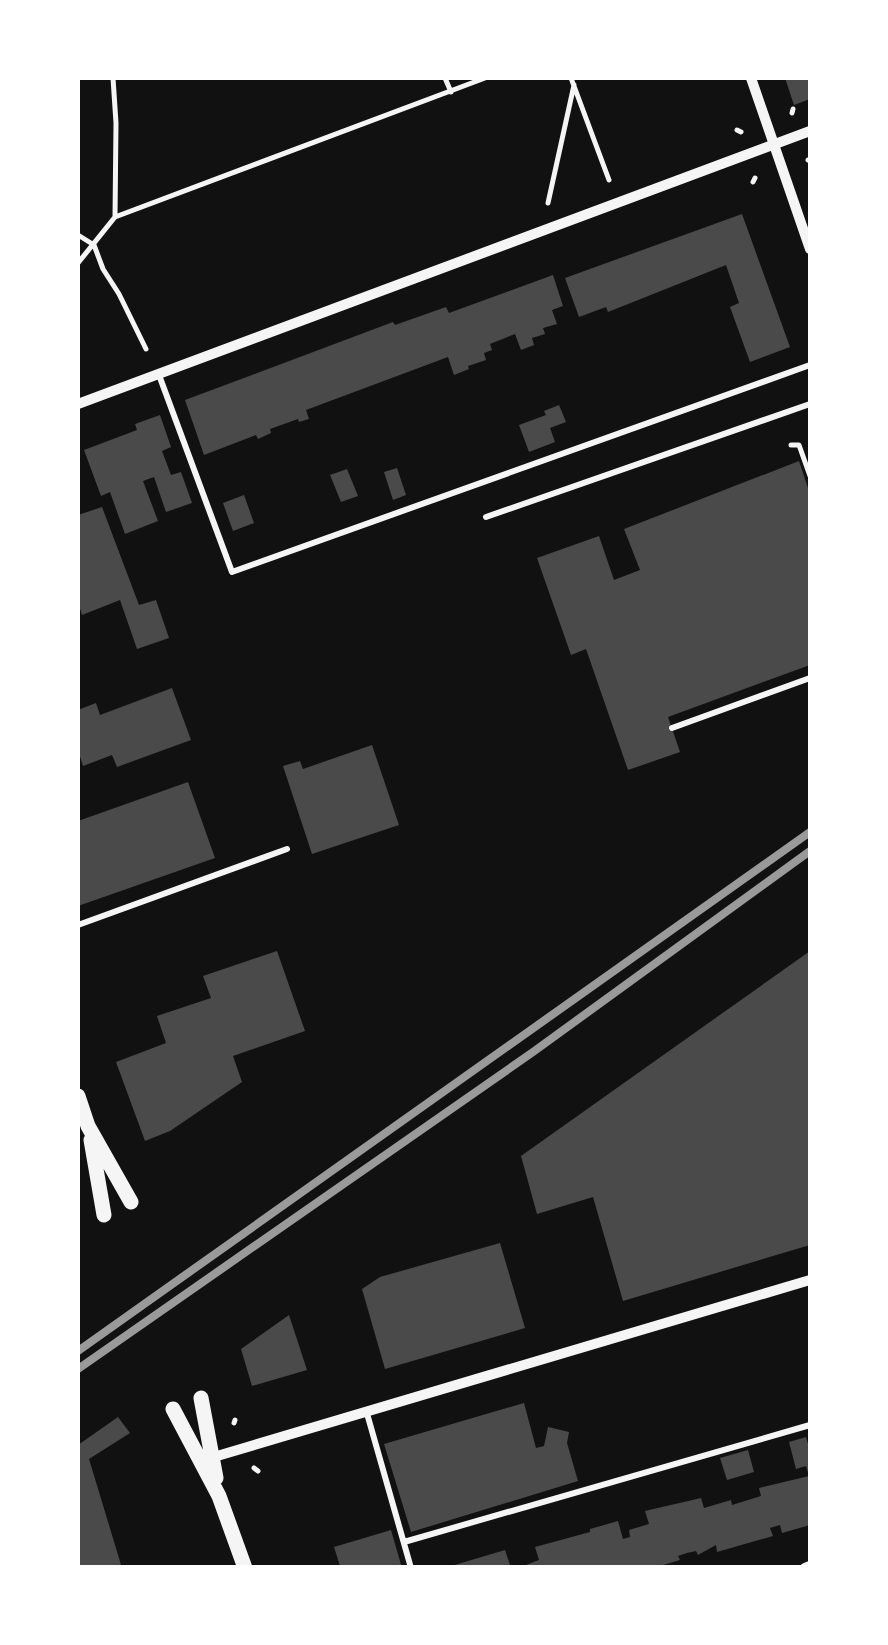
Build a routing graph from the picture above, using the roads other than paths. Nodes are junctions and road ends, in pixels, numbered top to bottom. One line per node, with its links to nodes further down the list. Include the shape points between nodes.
1 (751, 78): 3 (street)
2 (810, 131): 3 (street)
3 (776, 144): 4 (street); 6 (street)
4 (810, 249)
5 (810, 365): 6 (lane, via 232,572)
6 (158, 374): 7 (street)
7 (78, 404)
8 (810, 404): 9 (lane)
9 (486, 517)
10 (810, 678): 11 (lane)
11 (672, 728)
12 (287, 849): 13 (lane)
13 (78, 925)
14 (78, 1096): 15 (street)
15 (88, 1126): 16 (street); 17 (street)
16 (131, 1202)
17 (104, 1216)
18 (810, 1280): 21 (street)
19 (201, 1398): 23 (street)
20 (173, 1409): 23 (street)
21 (366, 1410): 23 (street); 24 (lane)
22 (810, 1425): 24 (lane)
23 (207, 1459): 25 (street)
24 (404, 1542): 26 (lane)
25 (245, 1568)
26 (411, 1568)

